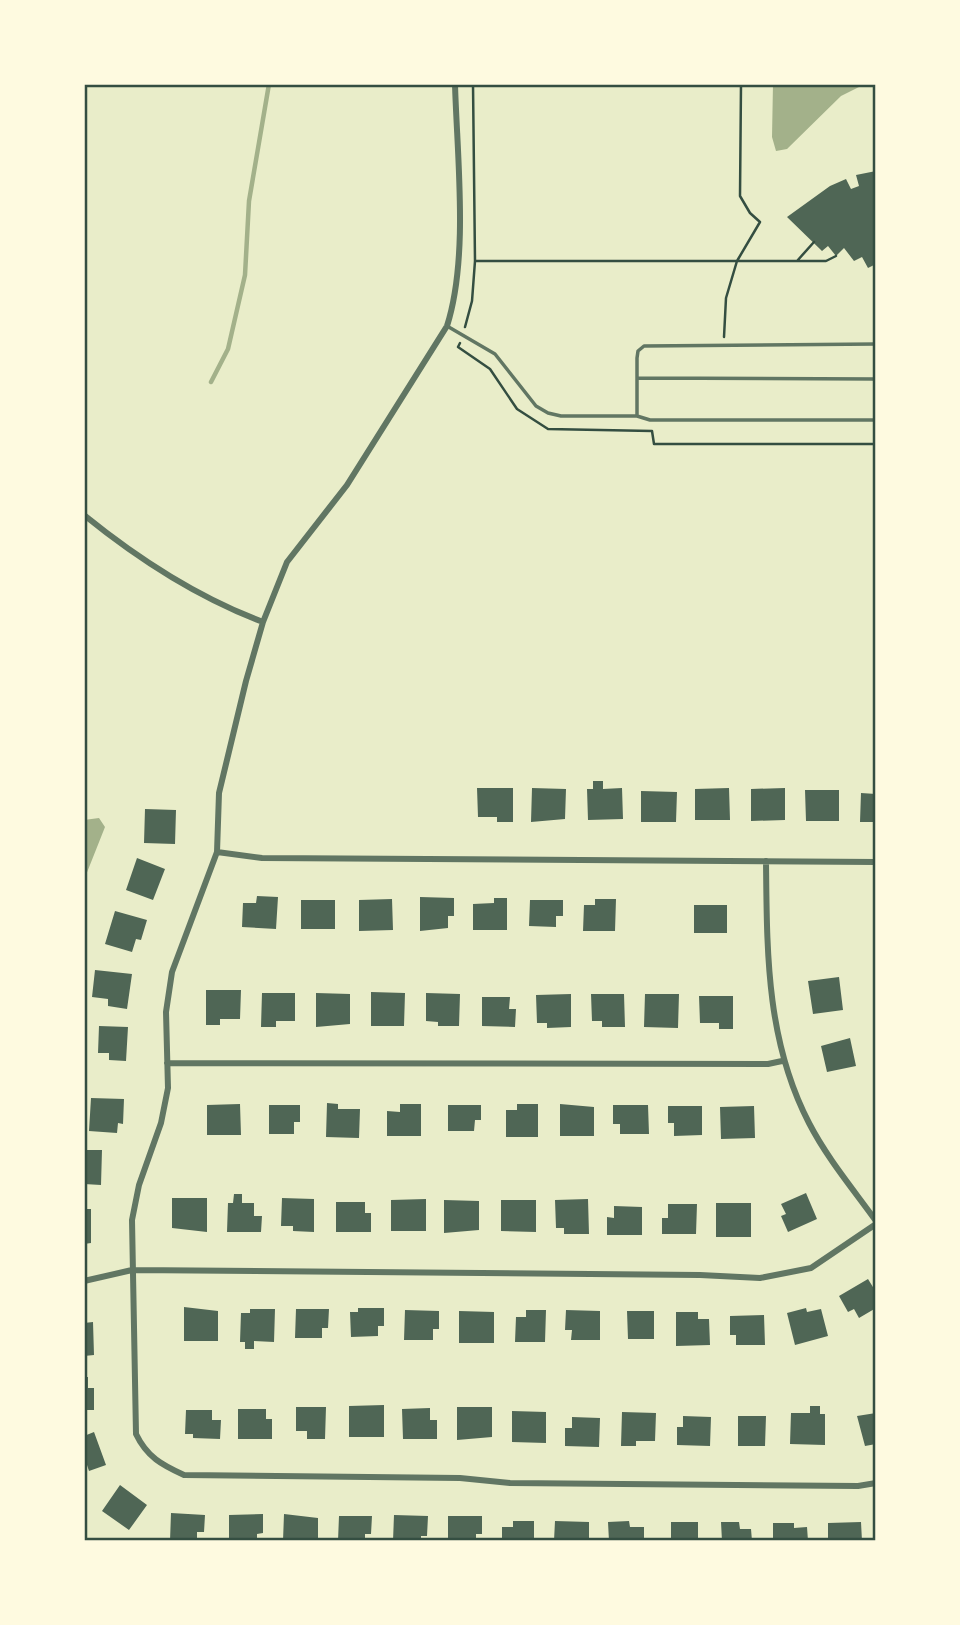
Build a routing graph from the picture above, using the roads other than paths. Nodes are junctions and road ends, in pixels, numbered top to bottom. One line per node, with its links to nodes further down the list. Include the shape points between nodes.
1 (455, 84): 2 (street, via 457,274)
2 (447, 326): 6 (lane, via 495,354 537,406 548,413); 9 (street, via 347,485 287,562)
3 (876, 344): 4 (lane, via 644,345 638,351)
4 (637, 378): 5 (lane); 6 (lane)
5 (876, 379)
6 (636, 416): 7 (lane, via 650,420)
7 (876, 420)
8 (84, 514): 9 (street, via 223,607)
9 (263, 622): 10 (street, via 219,793)
10 (217, 852): 11 (street, via 262,858); 14 (street, via 172,972 166,1012)
11 (766, 861): 12 (street); 13 (street, via 769,989)
12 (876, 862)
13 (782, 1061): 14 (street); 15 (street, via 809,1124)
14 (167, 1063): 16 (street, via 161,1123 132,1220)
15 (876, 1222): 16 (street, via 811,1268 760,1278)
16 (132, 1270): 17 (street); 18 (street, via 136,1434 158,1463 184,1475 460,1478 510,1483)
17 (84, 1281)
18 (876, 1483)

